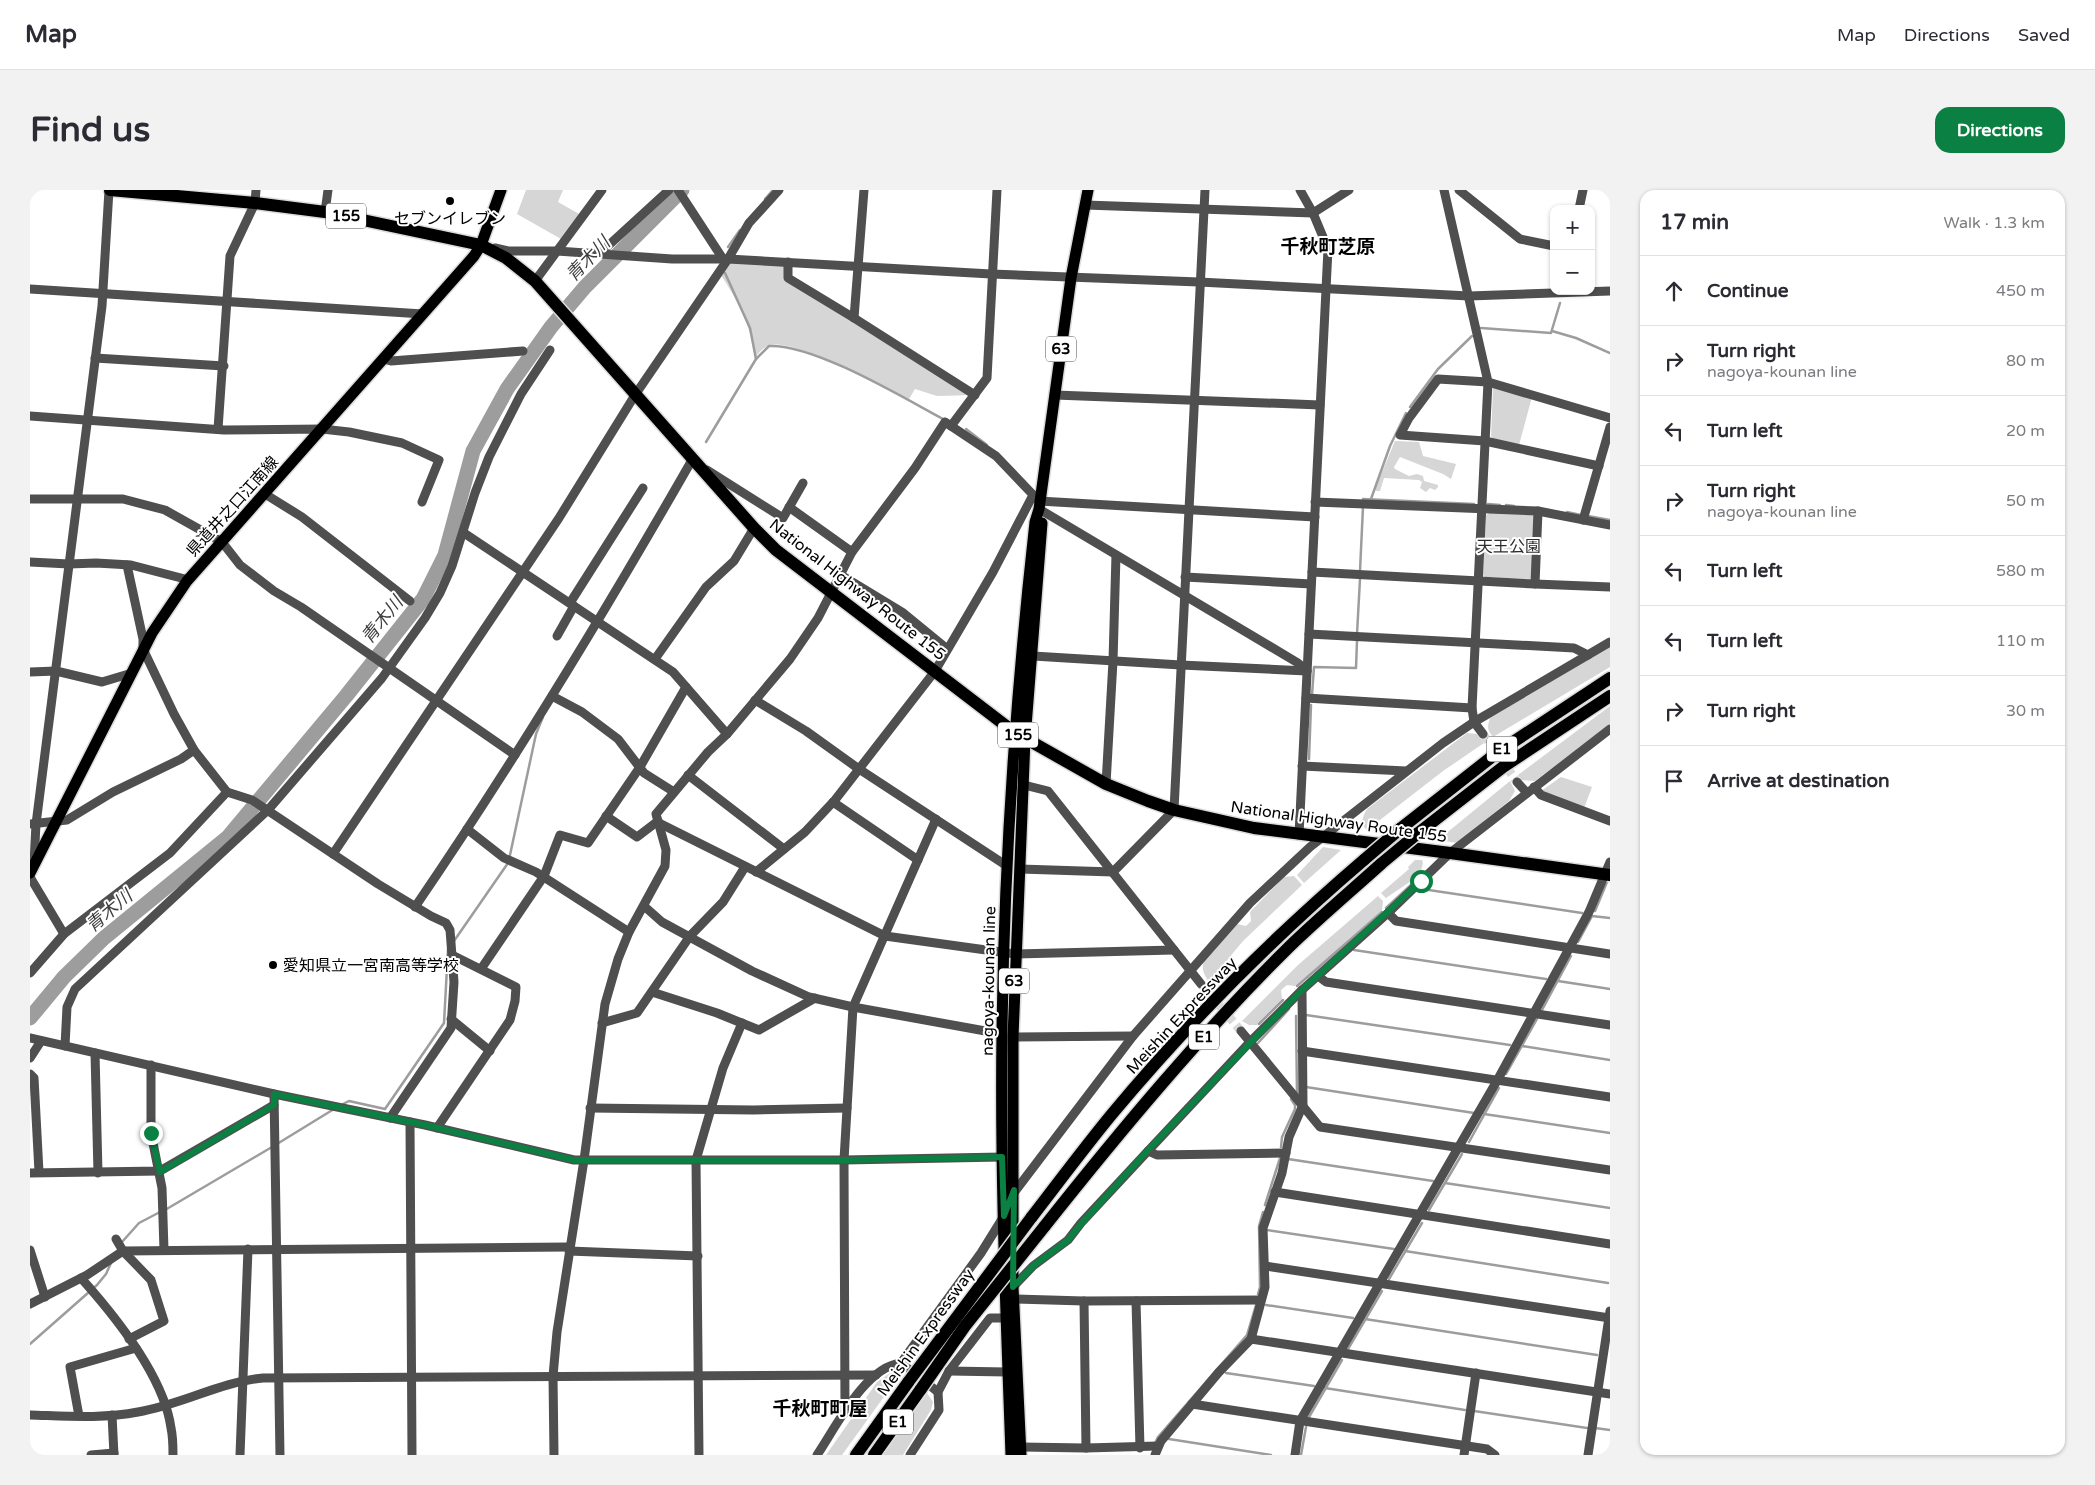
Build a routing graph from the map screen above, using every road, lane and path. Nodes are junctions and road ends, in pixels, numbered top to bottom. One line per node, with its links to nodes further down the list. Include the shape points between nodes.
1 (109, 190): 17 (highway, National Highway Route 155 / 155); 39 (street)
2 (328, 190): 21 (street)
3 (501, 190): 23 (main road, 県道井之口江南線)
4 (602, 190): 25 (street)
5 (669, 190): 26 (street)
6 (678, 190): 27 (street)
7 (778, 190): 27 (street, via 749,223)
8 (864, 190): 29 (street)
9 (997, 190): 30 (street)
10 (1088, 190): 18 (main road, nagoya-kounan line / 63)
11 (1205, 190): 20 (street)
12 (1300, 190): 22 (street)
13 (1349, 190): 22 (street)
14 (1444, 190): 40 (street)
15 (1459, 190): 24 (street, via 1520,239)
16 (1583, 190): 19 (street)
17 (255, 196): 21 (highway, National Highway Route 155 / 155); 41 (street, via 230,256)
18 (1085, 205): 20 (street); 31 (main road, nagoya-kounan line / 63)
19 (1579, 205)
20 (1204, 210): 22 (street); 33 (street)
21 (325, 212): 23 (highway, National Highway Route 155 / 155)
22 (1313, 213): 35 (street, via 1328,249)
23 (481, 245): 25 (street, via 508,251); 32 (highway, National Highway Route 155 / 155, via 506,258); 42 (main road, 県道井之口江南線)
24 (1550, 245)
25 (557, 251): 26 (street); 32 (street)
26 (601, 254): 27 (street, via 672,260)
27 (726, 259): 28 (street); 50 (street)
28 (788, 262): 29 (street); 43 (street, via 788,278)
29 (858, 266): 30 (street); 43 (street)
30 (991, 274): 31 (street); 51 (street, via 987,378)
31 (1071, 278): 33 (street); 52 (main road, nagoya-kounan line / 63)
32 (536, 281): 50 (highway, National Highway Route 155 / 155)
33 (1199, 282): 35 (street); 53 (street)
34 (30, 289): 39 (street)
35 (1326, 289): 40 (street); 54 (street)
36 (1595, 291): 37 (street)
37 (1610, 291)
38 (1550, 292): 40 (street)
39 (103, 294): 41 (street); 46 (street)
40 (1469, 296): 49 (street)
41 (227, 301): 42 (street); 48 (street)
42 (423, 314): 47 (main road, 県道井之口江南線)
43 (854, 318): 51 (street)
44 (550, 350): 81 (street, via 521,394 489,457)
45 (523, 351): 47 (street)
46 (95, 358): 48 (street); 57 (street)
47 (384, 359): 61 (main road, 県道井之口江南線)
48 (224, 366): 60 (street)
49 (1488, 382): 56 (street); 62 (street); 62 (street, via 1438,379 1400,435)
50 (634, 395): 63 (highway, National Highway Route 155 / 155); 89 (street)
51 (975, 395): 58 (street)
52 (1055, 395): 53 (street); 71 (main road, nagoya-kounan line / 63)
53 (1194, 400): 54 (street); 75 (street)
54 (1320, 405): 72 (street)
55 (30, 416): 57 (street)
56 (1610, 418)
57 (87, 420): 60 (street); 69 (street)
58 (951, 426): 71 (street, via 996,456); 83 (street, via 945,422)
59 (1610, 426): 64 (street)
60 (218, 429): 61 (street)
61 (322, 429): 67 (main road, 県道井之口江南線); 70 (street, via 402,443 439,460)
62 (1485, 441): 64 (street); 74 (street)
63 (692, 460): 73 (street, via 783,518); 80 (highway, National Highway Route 155 / 155); 101 (street)
64 (1599, 466): 78 (street)
65 (803, 483): 73 (street)
66 (643, 488): 100 (street)
67 (265, 494): 82 (main road, 県道井之口江南線); 99 (street, via 302,517)
68 (30, 499): 69 (street)
69 (76, 500): 82 (street, via 123,499 165,510); 86 (street)
70 (422, 502)
71 (1037, 502): 75 (street); 84 (street); 106 (street); 109 (main road, nagoya-kounan line / 63, via 1042,524); 131 (main road, nagoya-kounan line / 63, via 1023,628)
72 (1315, 502): 74 (street); 77 (street)
73 (789, 507): 83 (street)
74 (1482, 509): 76 (street); 92 (street)
75 (1189, 511): 77 (street); 91 (street)
76 (1538, 511): 78 (street); 95 (street)
77 (1315, 517): 88 (street)
78 (1583, 520): 79 (street)
79 (1610, 525)
80 (754, 528): 97 (highway, National Highway Route 155 / 155); 110 (street, via 734,561 706,587)
81 (464, 533): 89 (street); 113 (street, via 440,593)
82 (222, 542): 93 (main road, 県道井之口江南線); 113 (street, via 240,564 274,591)
83 (852, 552): 90 (street)
84 (1116, 555): 98 (street); 111 (street)
85 (30, 562): 86 (street)
86 (69, 564): 87 (street); 115 (street)
87 (127, 564): 93 (street, via 185,579); 107 (street)
88 (1312, 572): 92 (street); 94 (street)
89 (522, 573): 100 (street); 125 (street)
90 (841, 574): 97 (street); 106 (street, via 902,612)
91 (1186, 577): 94 (street); 98 (street)
92 (1478, 581): 95 (street); 104 (street)
93 (186, 582): 107 (main road, 県道井之口江南線)
94 (1311, 584): 102 (street)
95 (1535, 584): 96 (street)
96 (1610, 587)
97 (831, 592): 116 (highway, National Highway Route 155 / 155); 124 (street, via 790,659)
98 (1184, 595): 112 (street); 114 (street)
99 (410, 601)
100 (572, 605): 101 (street); 103 (street)
101 (598, 622): 110 (street); 121 (street)
102 (1309, 634): 104 (street); 114 (street)
103 (557, 636)
104 (1475, 642): 108 (street, via 1574,648); 126 (street)
105 (1610, 642): 108 (street)
106 (946, 648): 116 (street)
107 (143, 649): 118 (main road, 県道井之口江南線); 132 (street)
108 (1588, 655): 127 (street)
109 (1033, 656): 111 (street); 131 (main road, nagoya-kounan line / 63)
110 (655, 659): 120 (street)
111 (1113, 662): 112 (street); 140 (street)
112 (1181, 665): 114 (street); 147 (street)
113 (389, 669): 125 (street); 146 (street)
114 (1307, 670): 123 (street)
115 (56, 671): 117 (street); 118 (street, via 102,682); 153 (street)
116 (935, 671): 131 (highway, National Highway Route 155 / 155); 136 (street)
117 (30, 672)
118 (132, 673): 151 (main road, 県道井之口江南線)
119 (1610, 678): 297 (highway, Meishin Expressway / E1, bridge, via 1498,752 1400,829 1278,936 1112,1114)
120 (686, 686): 129 (street); 135 (street)
121 (552, 696): 133 (street); 135 (street, via 582,712 618,739)
122 (1610, 696): 298 (highway, Meishin Expressway / E1, bridge, via 1504,767 1417,834 1290,947 1232,1006 1124,1127 965,1326)
123 (1306, 698): 126 (street); 134 (street)
124 (755, 700): 129 (street); 136 (street)
125 (437, 702): 133 (street); 159 (street)
126 (1472, 708): 127 (street)
127 (1474, 722): 130 (street); 137 (street)
128 (1610, 729): 142 (street)
129 (728, 734): 138 (street)
130 (1483, 734)
131 (1020, 735): 140 (highway, National Highway Route 155 / 155); 141 (main road, nagoya-kounan line / 63); 162 (main road, nagoya-kounan line / 63)
132 (194, 750): 143 (street); 151 (street, via 67,820)
133 (515, 755): 154 (street)
134 (1302, 766): 137 (street); 155 (street)
135 (640, 767): 144 (street); 148 (street)
136 (859, 769): 145 (street); 149 (street)
137 (1406, 771): 156 (street)
138 (688, 775): 144 (street); 157 (street)
139 (1517, 782): 142 (street)
140 (1106, 784): 147 (highway, National Highway Route 155 / 155)
141 (1024, 785): 164 (main road, nagoya-kounan line / 63); 167 (street, via 1048,791)
142 (1530, 790): 150 (street); 158 (street)
143 (228, 792): 146 (street, via 252,800); 174 (street, via 170,853)
144 (674, 792): 152 (street, via 656,814)
145 (833, 802): 157 (street); 160 (street)
146 (268, 810): 159 (street); 202 (street, via 75,989 67,1007)
147 (1174, 810): 155 (highway, National Highway Route 155 / 155); 167 (street)
148 (606, 816): 152 (street, via 637,837); 169 (street, via 588,843 560,835)
149 (936, 819): 160 (street); 162 (street)
150 (1610, 821)
151 (56, 822): 153 (street); 165 (main road, 県道井之口江南線)
152 (659, 822): 163 (street); 170 (street, via 666,850 666,866)
153 (33, 824): 165 (street)
154 (467, 829): 169 (street, via 504,858); 171 (street)
155 (1299, 835): 156 (highway, National Highway Route 155 / 155)
156 (1324, 836): 158 (highway, National Highway Route 155 / 155); 183 (street, via 1250,903)
157 (784, 849): 166 (street)
158 (1450, 853): 168 (highway, National Highway Route 155 / 155); 172 (street)
159 (333, 854): 171 (street)
160 (918, 860): 176 (street)
161 (1610, 862): 168 (street)
162 (1007, 866): 179 (main road, nagoya-kounan line / 63)
163 (744, 867): 166 (street); 175 (street, via 723,902)
164 (1020, 869): 167 (street); 179 (main road, nagoya-kounan line / 63)
165 (31, 871): 174 (street)
166 (756, 872): 176 (street)
167 (1113, 872): 178 (street)
168 (1607, 875): 177 (street)
169 (544, 876): 173 (street); 182 (street)
170 (644, 906): 173 (street); 175 (street, via 662,922)
171 (415, 907): 181 (street, via 446,923 450,930)
172 (1388, 913): 177 (street, via 1396,921); 185 (street)
173 (630, 932): 193 (street, via 605,1004)
174 (64, 934): 184 (street)
175 (690, 936): 188 (street); 189 (street, via 752,971)
176 (885, 936): 179 (street); 190 (street)
177 (1570, 948): 180 (street); 191 (street)
178 (1174, 950): 179 (street); 183 (street)
179 (1009, 953): 197 (main road, nagoya-kounan line / 63)
180 (1610, 954)
181 (452, 955): 182 (street); 192 (street)
182 (481, 969): 204 (street, via 516,987 510,1020)
183 (1190, 970): 186 (street); 198 (street)
184 (30, 973)
185 (1318, 976): 187 (street); 191 (street, via 1326,982)
186 (1201, 984)
187 (1302, 990): 201 (street); 203 (street)
188 (652, 992): 193 (street, via 637,1013); 194 (street)
189 (815, 998): 190 (street); 194 (street, via 760,1030)
190 (853, 1007): 197 (street); 215 (street)
191 (1534, 1014): 195 (street); 209 (street)
192 (451, 1019): 204 (street); 217 (street, via 451,1028)
193 (602, 1023): 214 (street)
194 (742, 1024): 216 (street)
195 (1610, 1025)
196 (1241, 1031): 201 (street)
197 (1007, 1035): 198 (street); 224 (main road, nagoya-kounan line / 63); 232 (main road, nagoya-kounan line / 63)
198 (1133, 1036): 232 (street)
199 (30, 1038): 200 (street)
200 (42, 1041): 202 (street); 206 (street)
201 (1250, 1043): 213 (street); 222 (street)
202 (65, 1046): 205 (street)
203 (1302, 1051): 209 (street); 213 (street)
204 (490, 1052): 220 (street)
205 (95, 1053): 207 (street); 231 (street)
206 (30, 1058)
207 (151, 1065): 210 (street); 230 (street, via 151,1133)
208 (30, 1074): 218 (street, via 34,1078)
209 (1498, 1080): 211 (street); 221 (street)
210 (274, 1094): 212 (street); 217 (street)
211 (1610, 1097)
212 (274, 1105): 230 (street); 240 (street)
213 (1303, 1105): 221 (street, via 1320,1126); 223 (street, via 1289,1137)
214 (590, 1108): 216 (street); 225 (street)
215 (847, 1108): 216 (street); 227 (street)
216 (710, 1110): 226 (street)
217 (390, 1118): 219 (street)
218 (33, 1121): 229 (street)
219 (410, 1122): 220 (street); 238 (street)
220 (437, 1128): 225 (street)
221 (1459, 1148): 228 (street); 234 (street)
222 (1148, 1150): 223 (street, via 1157,1155); 249 (street, via 1068,1240 1033,1266)
223 (1286, 1153): 233 (street)
224 (1002, 1157): 227 (street); 235 (main road, nagoya-kounan line / 63)
225 (584, 1160): 226 (street); 241 (street)
226 (696, 1160): 227 (street); 245 (street)
227 (844, 1160): 266 (street)
228 (1610, 1170)
229 (34, 1172): 231 (street)
230 (160, 1172): 231 (street); 243 (street)
231 (98, 1173)
232 (1014, 1190): 235 (street); 249 (main road, nagoya-kounan line / 63)
233 (1275, 1192): 234 (street); 246 (street, via 1264,1228)
234 (1420, 1215): 237 (street); 248 (street)
235 (1004, 1216): 257 (main road, nagoya-kounan line / 63); 262 (street)
236 (116, 1239): 244 (street)
237 (1610, 1244)
238 (411, 1248): 240 (street); 241 (street); 270 (street)
239 (248, 1249): 240 (street); 243 (street); 272 (street)
240 (278, 1249): 271 (street)
241 (569, 1249): 245 (street); 269 (street)
242 (30, 1250): 250 (street)
243 (164, 1250): 244 (street)
244 (123, 1251): 247 (street); 258 (street, via 151,1280 164,1321)
245 (698, 1256): 265 (street)
246 (1265, 1266): 248 (street); 252 (street)
247 (81, 1278): 250 (street); 258 (street)
248 (1381, 1284): 256 (street); 261 (street)
249 (1013, 1287): 251 (main road, nagoya-kounan line / 63)
250 (45, 1297): 255 (street)
251 (1014, 1299): 253 (street); 286 (main road, nagoya-kounan line / 63)
252 (1262, 1300): 254 (street); 259 (street)
253 (1084, 1301): 254 (street); 283 (street)
254 (1136, 1301): 284 (street)
255 (30, 1304)
256 (1610, 1316): 274 (street)
257 (1006, 1318): 263 (street, via 990,1318); 264 (main road, nagoya-kounan line / 63)
258 (129, 1339): 260 (street)
259 (1251, 1339): 261 (street); 277 (street)
260 (136, 1348): 276 (street); 281 (street, via 70,1367)
261 (1340, 1352): 267 (street); 282 (street)
262 (901, 1363): 268 (street, via 893,1364); 273 (street)
263 (949, 1371): 264 (street); 273 (street)
264 (1007, 1372): 300 (main road, nagoya-kounan line / 63)
265 (698, 1374): 266 (street); 269 (street); 295 (street)
266 (845, 1374): 268 (street); 278 (street)
267 (1476, 1374): 274 (street); 285 (street)
268 (876, 1375): 278 (street)
269 (553, 1376): 270 (street); 294 (street)
270 (412, 1377): 271 (street); 293 (street)
271 (279, 1378): 272 (street); 292 (street)
272 (243, 1380): 276 (street); 291 (street)
273 (938, 1392): 299 (street, via 939,1410)
274 (1598, 1392): 275 (street); 303 (street)
275 (1610, 1394)
276 (165, 1404): 280 (street); 290 (street)
277 (1192, 1404): 282 (street); 287 (street)
278 (845, 1413): 296 (street)
279 (30, 1415): 281 (street)
280 (112, 1415): 281 (street); 288 (street)
281 (80, 1416)
282 (1300, 1421): 285 (street); 301 (street)
283 (1086, 1448): 284 (street); 286 (street)
284 (1140, 1448): 287 (street)
285 (1465, 1450): 302 (street, via 1487,1449)
286 (1021, 1451)
287 (1157, 1451)
288 (114, 1454): 289 (street)
289 (91, 1455)
290 (173, 1455)
291 (240, 1455)
292 (280, 1455)
293 (412, 1455)
294 (554, 1455)
295 (699, 1455)
296 (817, 1455)
297 (856, 1455)
298 (874, 1455)
299 (910, 1455)
300 (1011, 1455)
301 (1295, 1455)
302 (1495, 1455)
303 (1588, 1455)

